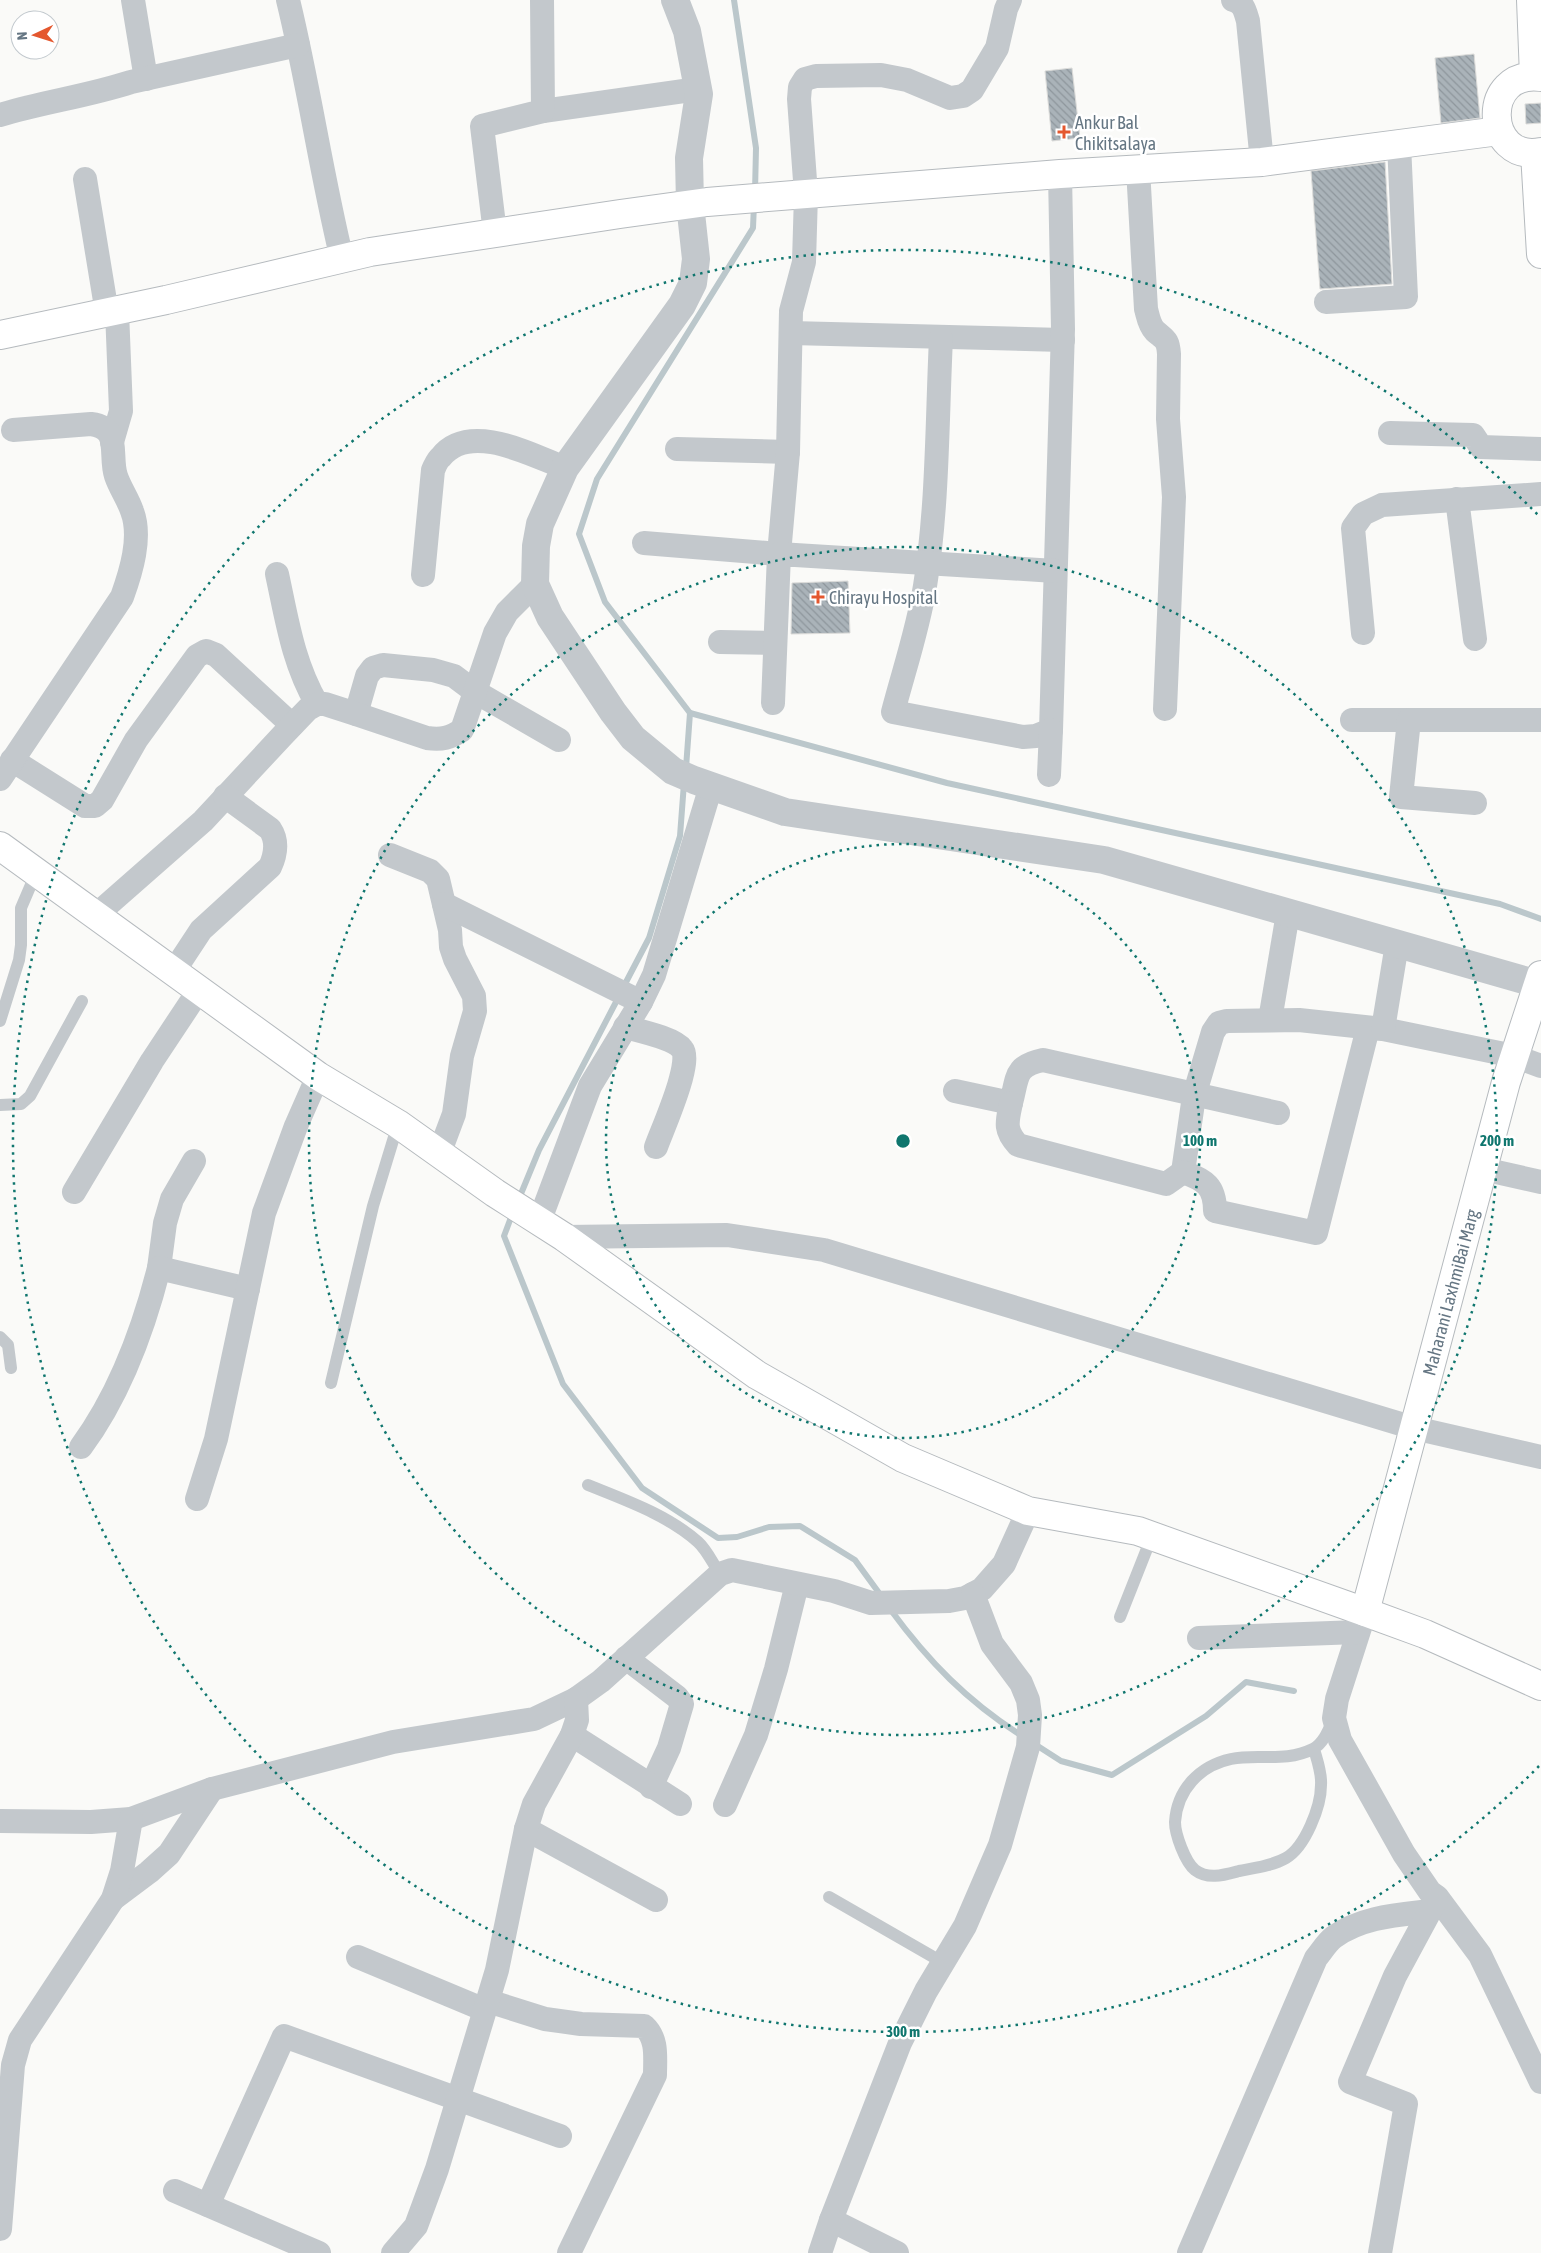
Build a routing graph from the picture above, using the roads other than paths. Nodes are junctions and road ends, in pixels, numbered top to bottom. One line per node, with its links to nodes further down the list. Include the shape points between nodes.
1 (133, 0): 10 (street)
2 (288, 0): 8 (street)
3 (542, 0): 12 (street)
4 (675, 0): 11 (street, via 687,31)
5 (1010, 0): 21 (street, via 997,48 972,90 964,96 950,98 907,80 881,75 816,76 805,80 800,87 799,99)
6 (1233, 0): 17 (street, via 1244,7 1248,21)
7 (1531, 0): 9 (main road)
8 (298, 45): 10 (street); 25 (street)
9 (1537, 76): 14 (main road, via 1523,78 1505,90 1496,110)
10 (146, 78): 13 (street)
11 (698, 89): 12 (street); 22 (street, via 689,158)
12 (543, 112): 23 (street, via 482,126)
13 (0, 115)
14 (1499, 131): 15 (main road); 16 (main road, via 1514,147)
15 (1399, 144): 17 (main road); 26 (street, via 1406,297)
16 (1538, 153): 24 (main road)
17 (1262, 162): 18 (main road)
18 (1138, 169): 19 (main road); 55 (street, via 1146,309 1150,323 1164,336 1169,354 1168,419 1174,497)
19 (1060, 174): 21 (main road); 31 (street)
20 (85, 179): 27 (street)
21 (796, 195): 22 (main road); 28 (street, via 804,262 793,299)
22 (699, 203): 23 (main road); 38 (street, via 693,283 682,305)
23 (495, 233): 25 (main road)
24 (1541, 254)
25 (342, 259): 27 (main road)
26 (1326, 302)
27 (112, 312): 29 (main road); 34 (street, via 121,411)
28 (791, 333): 30 (street); 37 (street)
29 (0, 335)
30 (941, 338): 31 (street); 43 (street)
31 (1063, 340): 44 (street)
32 (12, 430): 34 (street, via 91,424 108,429)
33 (1390, 433): 36 (street, via 1473,435 1480,447)
34 (112, 442): 63 (street, via 116,475 136,523 129,577 122,597)
35 (677, 449): 37 (street)
36 (1541, 449)
37 (788, 452): 42 (street)
38 (565, 468): 46 (street, via 500,443 482,440 463,442 450,448 433,470); 47 (street, via 540,524)
39 (1541, 494): 40 (street)
40 (1458, 499): 48 (street, via 1382,506 1363,514 1353,528); 49 (street)
41 (644, 543): 42 (street)
42 (779, 554): 43 (street); 51 (street)
43 (928, 564): 44 (street); 61 (street, via 916,630 893,712 1023,736 1036,736)
44 (1055, 571): 61 (street)
45 (277, 574): 54 (street, via 296,659 302,678)
46 (423, 575)
47 (535, 584): 52 (street, via 507,612 495,633); 65 (street, via 550,618 633,738)
48 (1362, 633)
49 (1475, 639)
50 (720, 642): 51 (street)
51 (775, 643): 53 (street)
52 (474, 691): 56 (street, via 462,730 439,740); 56 (street, via 454,676 433,670 383,665 373,668 367,676); 62 (street)
53 (773, 703)
54 (317, 704): 56 (street); 60 (street)
55 (1165, 709)
56 (356, 714)
57 (1352, 720): 58 (street)
58 (1409, 720): 59 (street); 67 (street, via 1401,797)
59 (1541, 720)
60 (292, 725): 63 (street, via 216,655 206,651 197,656 136,740 102,800 95,806 85,806); 66 (street)
61 (1051, 730): 64 (street)
62 (559, 740)
63 (6, 769)
64 (1048, 776)
65 (693, 779): 72 (street, via 785,812 1104,860); 79 (street, via 654,975)
66 (225, 796): 73 (street, via 196,828); 75 (street, via 270,829 275,836 275,856 270,867 201,930)
67 (1475, 803)
68 (0, 846): 70 (main road)
69 (390, 855): 71 (street, via 430,871 438,879)
70 (36, 873): 73 (main road); 81 (lane, via 21,908 20,952)
71 (444, 904): 79 (street); 94 (street, via 455,959 474,996 475,1011 462,1056 454,1114)
72 (1288, 913): 74 (street); 80 (street)
73 (96, 915): 75 (main road)
74 (1397, 944): 76 (street); 83 (street)
75 (174, 970): 77 (main road)
76 (1540, 979): 84 (main road, Maharani LaxhmiBai Marg)
77 (198, 990): 86 (main road); 99 (street)
78 (82, 1001): 90 (lane, via 30,1096 21,1104)
79 (641, 1002): 82 (street)
80 (1270, 1020): 83 (street); 88 (street, via 1219,1023 1213,1032)
81 (0, 1021)
82 (625, 1027): 93 (street, via 674,1042 683,1049 686,1057); 100 (street, via 590,1086)
83 (1375, 1028): 84 (street); 97 (street, via 1316,1233 1215,1211 1215,1199 1207,1183)
84 (1514, 1056): 85 (street); 96 (main road, Maharani LaxhmiBai Marg)
85 (1541, 1066)
86 (318, 1076): 92 (main road); 103 (street, via 264,1213)
87 (955, 1091): 89 (street)
88 (1194, 1096): 89 (street, via 1043,1060 1028,1063 1020,1070); 91 (street); 97 (street)
89 (1011, 1103): 97 (street, via 1007,1121 1009,1135 1018,1146 1166,1184)
90 (0, 1105)
91 (1278, 1113)
92 (398, 1124): 94 (main road); 106 (lane, via 373,1206)
93 (656, 1147)
94 (439, 1154): 100 (main road)
95 (194, 1161): 102 (street, via 172,1199)
96 (1484, 1169): 98 (street); 107 (main road, Maharani LaxhmiBai Marg)
97 (1183, 1172)
98 (1541, 1182)
99 (74, 1192)
100 (533, 1218): 101 (main road)
101 (564, 1237): 107 (street, via 727,1235 824,1250); 112 (main road, via 757,1375 903,1458)
102 (159, 1268): 103 (street); 108 (street, via 148,1313 131,1360)
103 (248, 1290): 111 (street, via 216,1439)
104 (0, 1337): 105 (lane, via 8,1345)
105 (11, 1368)
106 (331, 1383)
107 (1414, 1428): 109 (street); 118 (main road, Maharani LaxhmiBai Marg)
108 (81, 1447)
109 (1541, 1457)
110 (588, 1485): 114 (lane, via 640,1508 699,1542)
111 (197, 1499)
112 (1028, 1511): 113 (main road); 116 (street, via 1004,1564 982,1589)
113 (1152, 1536): 117 (lane); 118 (main road)
114 (720, 1574): 115 (street, via 732,1570); 120 (street)
115 (797, 1584): 116 (street, via 844,1593 862,1602 928,1604 949,1602); 129 (street, via 756,1735)
116 (972, 1594): 138 (street, via 992,1644 1021,1683 1028,1700 1029,1739 1000,1846 965,1926)
117 (1120, 1617)
118 (1361, 1622): 119 (street); 121 (main road, via 1425,1634); 123 (street, via 1336,1699)
119 (1199, 1638)
120 (626, 1658): 122 (street); 126 (street, via 682,1704 669,1748)
121 (1541, 1686)
122 (576, 1699): 124 (street); 127 (street, via 534,1719 393,1742)
123 (1334, 1718): 125 (lane); 136 (street, via 1340,1740)
124 (572, 1735): 126 (street); 132 (street, via 534,1804)
125 (1314, 1748): 125 (lane, via 1285,1758 1231,1759 1204,1770 1190,1781 1176,1808 1175,1825 1182,1852 1194,1870 1208,1876 1223,1875 1271,1864 1286,1858 1301,1844 1320,1800 1322,1784)
126 (652, 1787): 128 (street)
127 (212, 1789): 130 (street); 134 (street, via 170,1854)
128 (680, 1804)
129 (725, 1805)
130 (131, 1819): 131 (street); 134 (street, via 122,1871)
131 (0, 1821)
132 (526, 1829): 135 (street); 139 (street, via 497,1970)
133 (829, 1897): 138 (lane)
134 (113, 1899): 146 (street, via 20,2040 13,2065)
135 (656, 1900)
136 (1434, 1904): 140 (street, via 1480,1955); 152 (street, via 1352,1927 1332,1938 1316,1958); 153 (street, via 1396,1976 1350,2082 1406,2104)
137 (358, 1957): 139 (street)
138 (942, 1962): 145 (street, via 900,2043)
139 (486, 2006): 141 (street); 149 (street, via 581,2024 644,2026 652,2034 656,2075)
140 (1541, 2082)
141 (460, 2099): 142 (street); 144 (street, via 284,2036); 148 (street, via 416,2226)
142 (560, 2136)
143 (175, 2191): 144 (street)
144 (208, 2205): 147 (street)
145 (830, 2220): 150 (street); 151 (street)
146 (0, 2229)
147 (319, 2253)
148 (393, 2253)
149 (569, 2253)
150 (820, 2253)
151 (898, 2253)
152 (1189, 2253)
153 (1380, 2253)

